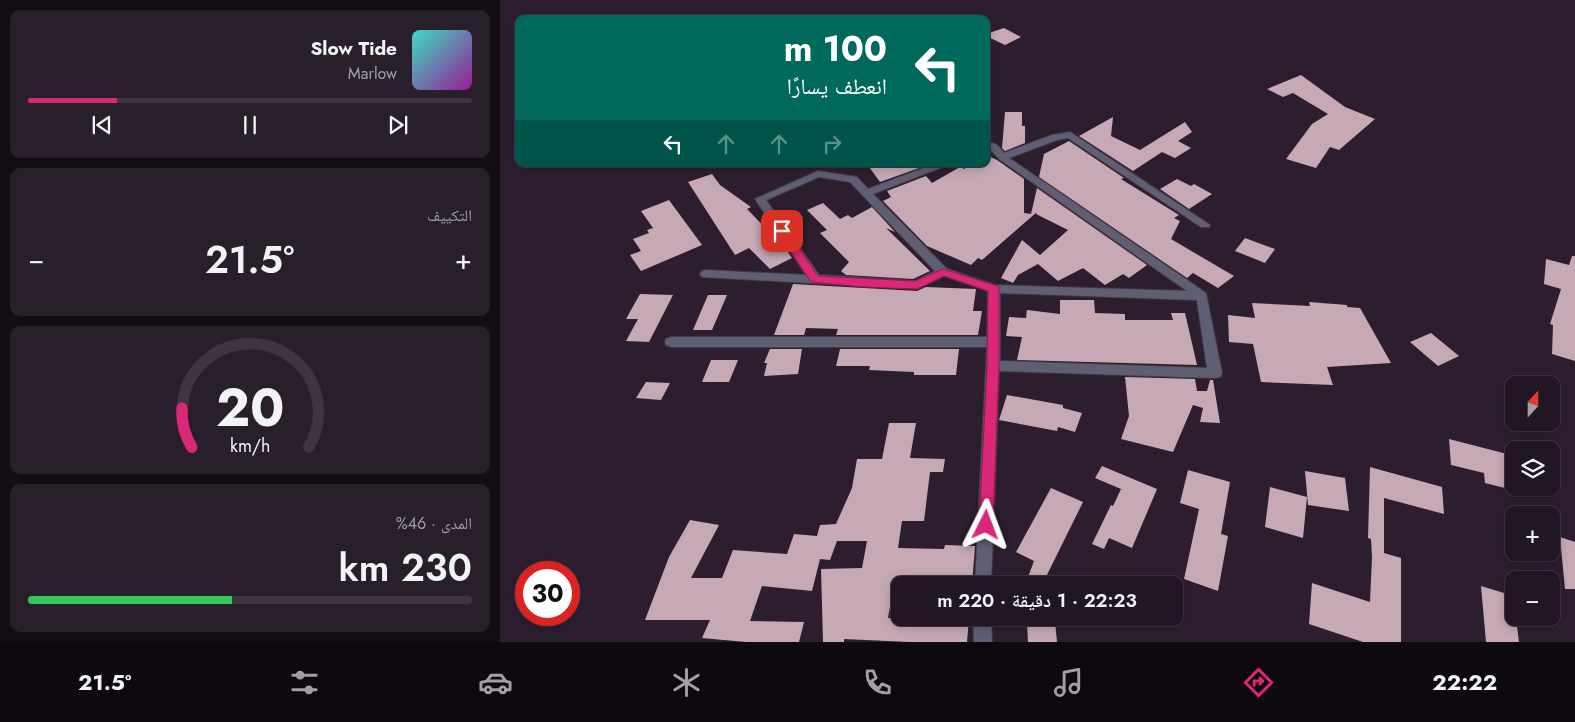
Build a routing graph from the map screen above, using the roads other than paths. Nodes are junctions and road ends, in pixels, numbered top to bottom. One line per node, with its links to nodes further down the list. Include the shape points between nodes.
1 (990, 146): 2 (street)
2 (1002, 157): 5 (street, via 1070,135); 10 (street)
3 (934, 167): 4 (street)
4 (866, 193): 6 (street); 8 (street, via 853,179 818,174 760,199)
5 (1205, 224)
6 (943, 272): 8 (street, via 917,285); 9 (street)
7 (706, 274): 8 (street)
8 (815, 279)
9 (994, 288): 10 (street); 12 (street)
10 (1202, 296): 13 (street, via 1216,373)
11 (671, 342): 12 (street)
12 (993, 342): 13 (street)
13 (993, 366): 14 (street)
14 (983, 576)
15 (982, 626): 16 (street)
16 (983, 642)

